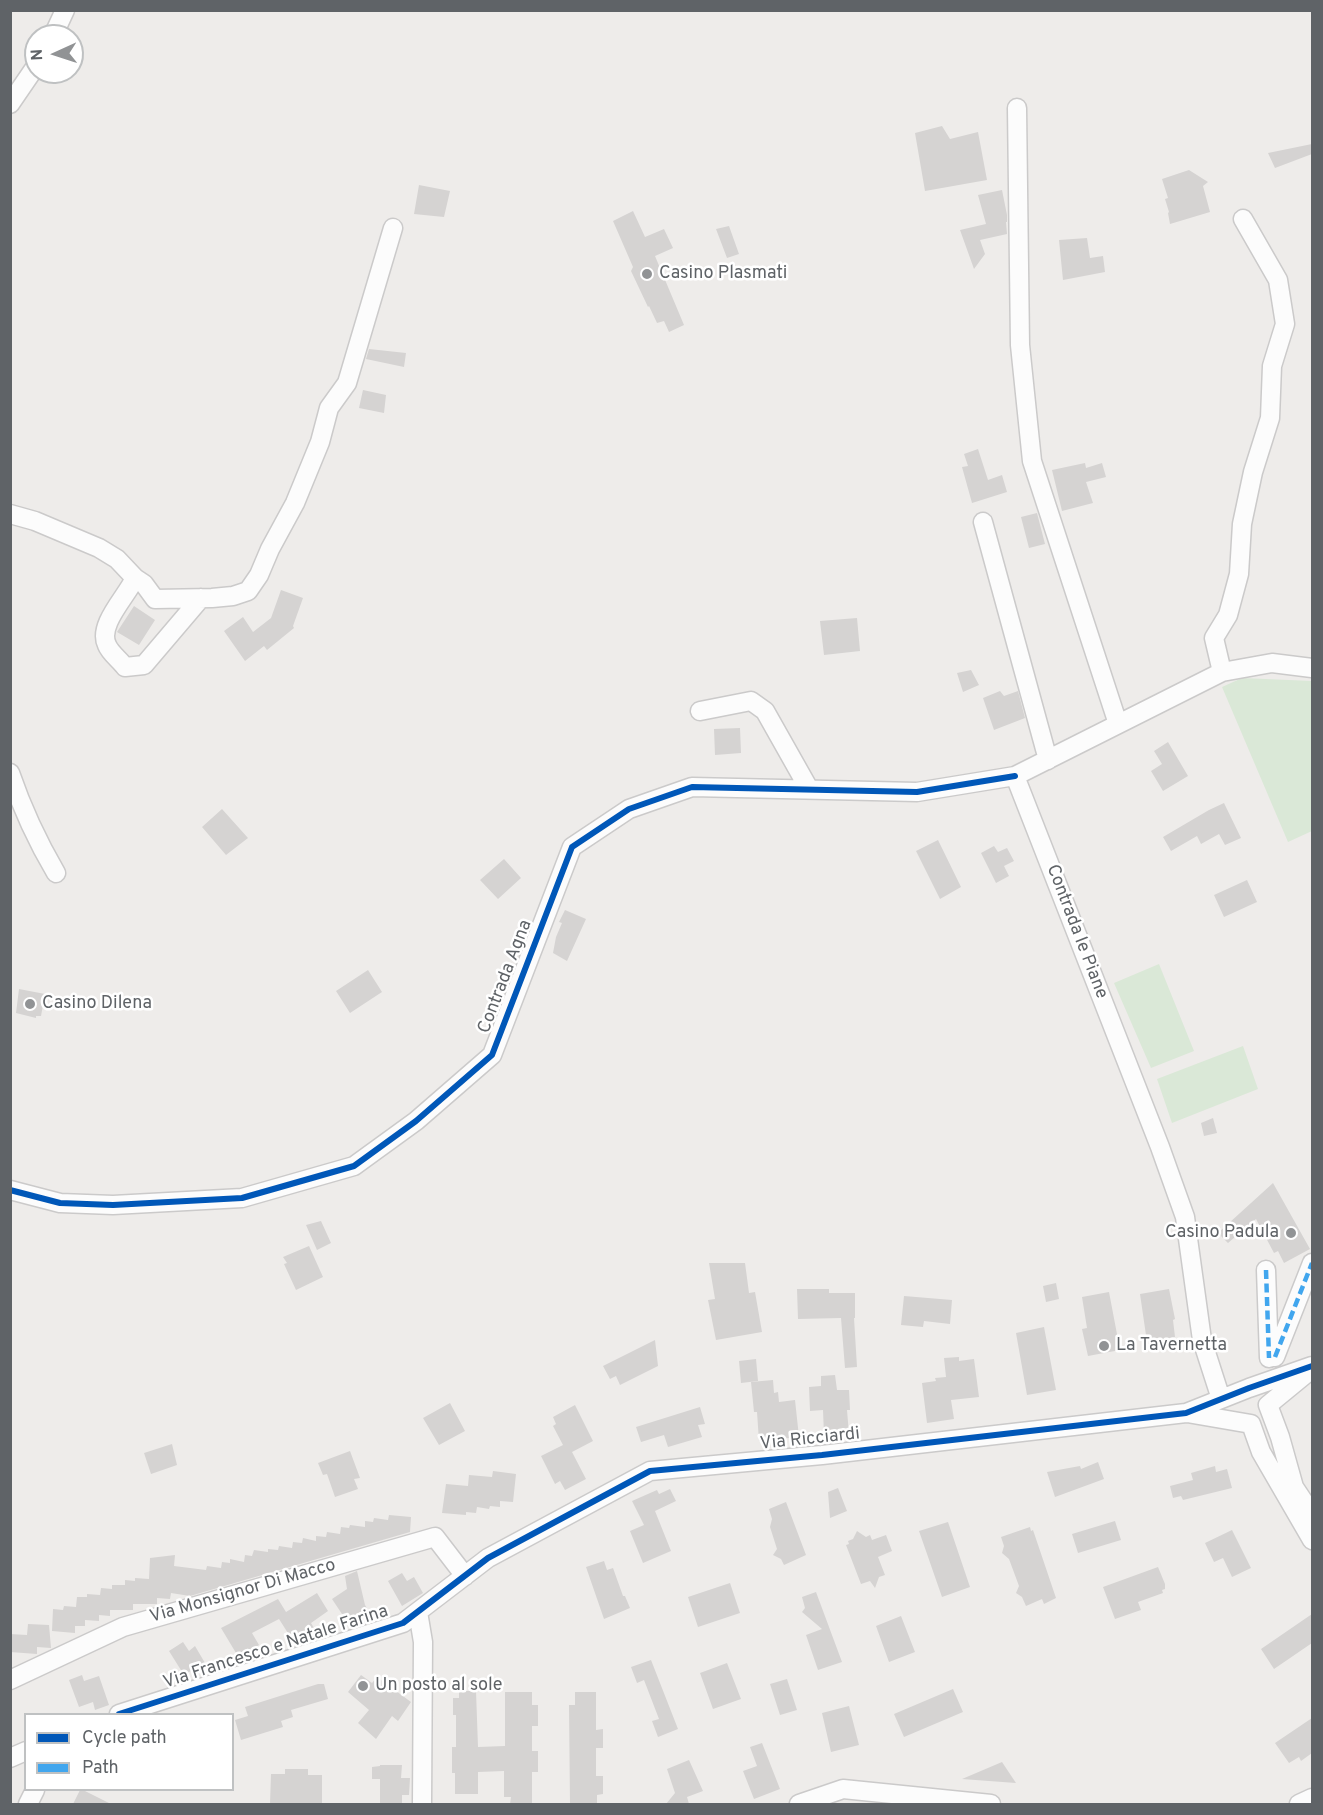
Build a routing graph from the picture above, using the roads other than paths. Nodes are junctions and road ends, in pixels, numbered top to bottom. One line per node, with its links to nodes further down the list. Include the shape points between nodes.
1 (65, 10): 2 (street)
2 (59, 24)
3 (24, 84): 4 (street)
4 (10, 104)
5 (1017, 108): 15 (street, via 1020,345 1032,460)
6 (1243, 219): 13 (street, via 1278,280 1285,324 1272,366 1270,418 1242,524 1239,574 1228,615 1214,638)
7 (393, 228): 11 (street, via 347,383 328,408 320,442 284,527 248,591)
8 (10, 514): 10 (street, via 99,548 117,559)
9 (983, 522): 16 (street)
10 (135, 578): 11 (street, via 155,599); 11 (street, via 107,624 104,636 107,647 125,667 144,665)
11 (201, 598)
12 (1312, 668): 13 (street, via 1272,663)
13 (1222, 672): 15 (street)
14 (700, 711): 19 (street, via 751,701 765,711)
15 (1118, 724): 16 (street)
16 (1047, 760): 18 (street)
17 (10, 773): 20 (street, via 36,839)
18 (1015, 776): 19 (street, Contrada Agna, via 917,792); 26 (street, Contrada le Piane, via 1185,1217 1202,1340)
19 (809, 789): 21 (street, Contrada Agna, via 692,787 629,809 572,847 492,1055 416,1121 354,1166 242,1197 113,1205 60,1203)
20 (56, 873)
21 (10, 1190)
22 (1312, 1263): 23 (street, via 1272,1357)
23 (1266, 1270)
24 (1312, 1368): 25 (street); 27 (street)
25 (1249, 1388): 26 (street); 27 (street, via 1262,1392); 29 (street, via 1237,1394 1233,1409 1238,1419)
26 (1221, 1399): 28 (street)
27 (1268, 1405): 29 (street, via 1264,1418); 30 (street, via 1294,1487)
28 (1186, 1413): 29 (street); 32 (street, Via Ricciardi, via 650,1471 488,1558)
29 (1251, 1424): 31 (street, via 1261,1452)
30 (1312, 1514)
31 (1312, 1540)
32 (465, 1576): 33 (street, Via Francesco e Natale Farina); 34 (street, Via Monsignor Di Macco, via 435,1537 123,1627)
33 (418, 1612): 35 (street, Via Francesco e Natale Farina, via 403,1623); 40 (street, via 423,1642)
34 (10, 1680)
35 (121, 1713)
36 (24, 1752): 37 (street)
37 (10, 1758)
38 (1312, 1798): 43 (street)
39 (949, 1803): 41 (street, via 843,1789); 42 (street)
40 (422, 1804)
41 (799, 1804)
42 (992, 1804)
43 (1299, 1804)

